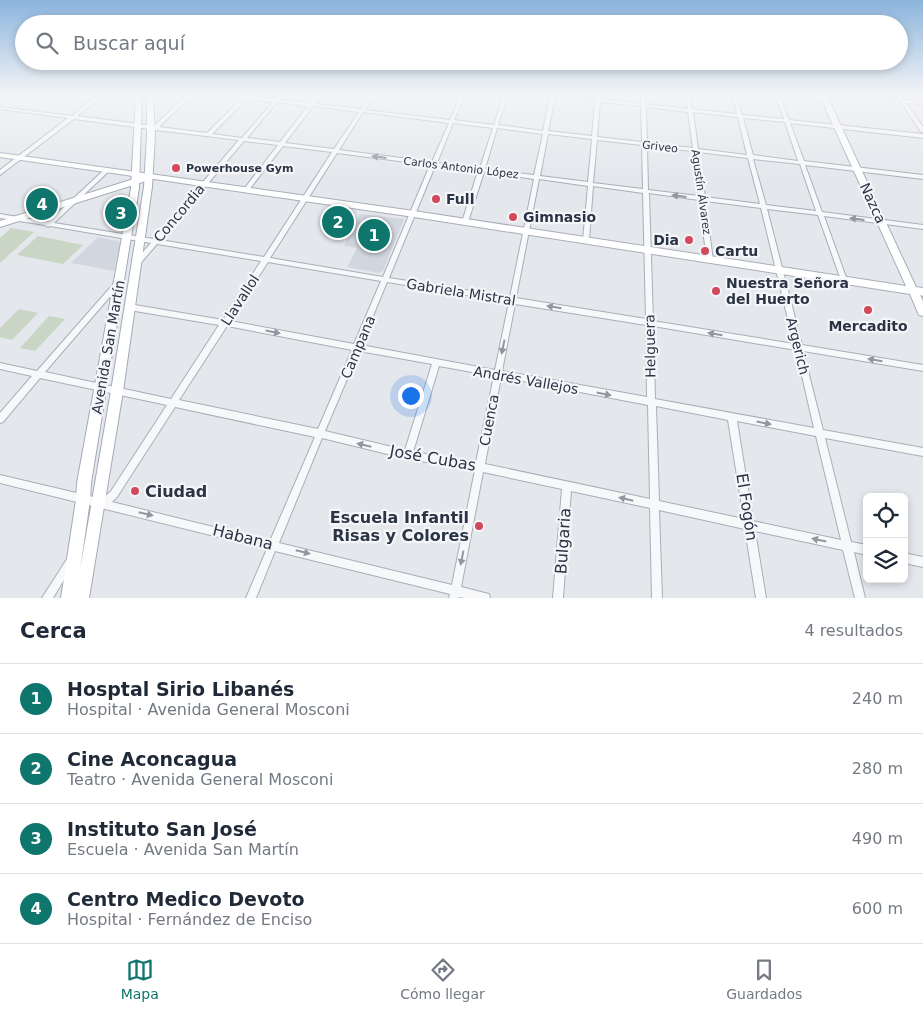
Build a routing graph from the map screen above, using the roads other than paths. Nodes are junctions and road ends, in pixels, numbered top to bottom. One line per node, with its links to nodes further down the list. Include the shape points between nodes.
1 (787, 121): 36 (street)
2 (68, 122): 35 (street)
3 (109, 122): 20 (street, Carlos Antonio López)
4 (139, 122): 20 (main road, Avenida San Martín)
5 (152, 122): 23 (main road, Avenida San Martín)
6 (160, 122): 23 (street)
7 (220, 122): 25 (street)
8 (258, 122): 27 (street, Concordia)
9 (300, 122): 29 (street)
10 (355, 122): 32 (street, Llavallol)
11 (452, 122): 21 (street, Griveo); 37 (street, Campana)
12 (496, 122): 21 (street)
13 (547, 122): 24 (street, Cuenca)
14 (596, 122): 28 (street)
15 (644, 122): 30 (street, Helguera)
16 (692, 122): 31 (street, Agustín Álvarez)
17 (741, 122): 34 (street, Argerich)
18 (796, 122): 22 (street)
19 (834, 122): 22 (main road, Nazca)
20 (139, 126): 23 (street, Carlos Antonio López); 43 (main road, Avenida San Martín)
21 (495, 126): 24 (street, Griveo); 40 (street)
22 (836, 126): 26 (street); 38 (main road, Nazca)
23 (152, 129): 25 (street, Carlos Antonio López); 42 (main road, Avenida San Martín)
24 (545, 133): 28 (street, Griveo); 44 (street, Cuenca)
25 (208, 134): 27 (street, Carlos Antonio López)
26 (923, 136)
27 (243, 139): 29 (street, Carlos Antonio López); 46 (street, Concordia)
28 (595, 139): 30 (street, Griveo); 47 (street)
29 (283, 145): 32 (street, Carlos Antonio López); 48 (street)
30 (644, 145): 31 (street, Griveo); 49 (street, Helguera)
31 (696, 151): 34 (street, Griveo); 51 (street, Agustín Álvarez)
32 (336, 152): 37 (street, Carlos Antonio López, one-way to 32); 50 (street, Llavallol)
33 (0, 156): 35 (main road)
34 (750, 157): 36 (street, Griveo); 53 (street, Argerich)
35 (20, 158): 39 (main road); 41 (street)
36 (802, 163): 38 (street, Griveo); 55 (street)
37 (434, 164): 40 (street, Carlos Antonio López); 54 (street, Campana)
38 (857, 170): 45 (street, Griveo); 59 (main road, Nazca)
39 (106, 171): 43 (main road); 52 (street)
40 (481, 171): 44 (street, Carlos Antonio López); 58 (street)
41 (0, 173)
42 (148, 176): 43 (main road); 46 (main road); 65 (main road, Avenida San Martín)
43 (136, 178): 52 (main road); 64 (main road, Avenida San Martín)
44 (536, 178): 47 (street, Carlos Antonio López); 63 (street, Cuenca)
45 (923, 178)
46 (204, 183): 48 (main road); 67 (street, Concordia)
47 (591, 185): 49 (street, Carlos Antonio López); 66 (street)
48 (246, 190): 50 (main road)
49 (646, 192): 51 (street, Carlos Antonio López, one-way to 49); 68 (street, Helguera)
50 (306, 198): 54 (main road); 69 (street, Llavallol)
51 (702, 199): 53 (street, Carlos Antonio López); 70 (street, Agustín Álvarez)
52 (76, 200): 57 (main road); 61 (street)
53 (764, 207): 55 (street, Carlos Antonio López); 72 (street, Argerich)
54 (414, 214): 58 (main road); 73 (street, Campana)
55 (821, 214): 59 (street, Carlos Antonio López, one-way to 55); 74 (street)
56 (0, 216): 57 (street, Gabriela Mistral)
57 (17, 219): 60 (main road); 61 (street, Gabriela Mistral)
58 (465, 222): 63 (main road)
59 (882, 222): 62 (street, Carlos Antonio López); 76 (main road, Nazca)
60 (0, 224)
61 (48, 225): 64 (street, Gabriela Mistral)
62 (923, 227)
63 (526, 231): 66 (main road); 77 (street, Cuenca)
64 (127, 237): 65 (street, Gabriela Mistral); 75 (main road, Avenida San Martín)
65 (139, 239): 67 (street, Gabriela Mistral); 71 (main road, Avenida San Martín)
66 (586, 240): 68 (main road)
67 (154, 241): 69 (street, Gabriela Mistral); 71 (street, Concordia)
68 (648, 250): 70 (main road); 81 (street, Helguera)
69 (265, 260): 73 (street, Gabriela Mistral); 80 (street, Llavallol)
70 (710, 260): 72 (main road)
71 (136, 264): 78 (main road, Avenida San Martín)
72 (780, 271): 74 (main road); 83 (street, Argerich)
73 (386, 280): 77 (street, Gabriela Mistral); 82 (street, Campana)
74 (844, 280): 76 (main road)
75 (119, 281): 88 (street); 89 (main road, Avenida San Martín)
76 (918, 292): 79 (main road, Nazca)
77 (513, 301): 81 (street, Gabriela Mistral, one-way to 77); 87 (street, Cuenca, one-way to 87)
78 (130, 307): 80 (street, Andrés Vallejos); 90 (main road, Avenida San Martín)
79 (923, 312)
80 (225, 323): 82 (street, Andrés Vallejos, one-way to 82); 92 (street, Llavallol)
81 (649, 323): 83 (street, Gabriela Mistral, one-way to 81); 91 (street, Helguera)
82 (358, 348): 84 (street, Andrés Vallejos); 95 (street, Campana)
83 (798, 348): 86 (street, Gabriela Mistral, one-way to 83); 96 (street, Argerich)
84 (436, 363): 87 (street, Andrés Vallejos); 98 (street)
85 (0, 366): 88 (street, José Cubas)
86 (923, 368)
87 (498, 374): 91 (street, Andrés Vallejos, one-way to 91); 99 (street, Cuenca)
88 (38, 375): 89 (street, José Cubas); 94 (street)
89 (101, 388): 90 (street, José Cubas); 102 (main road, Avenida San Martín, via 84,483)
90 (117, 391): 92 (street, José Cubas); 103 (main road, Avenida San Martín)
91 (651, 403): 93 (street, Andrés Vallejos); 104 (street, Helguera)
92 (173, 404): 95 (street, José Cubas); 103 (street, Llavallol, via 114,494)
93 (732, 417): 96 (street, Andrés Vallejos, one-way to 96); 105 (street, El Fogón)
94 (0, 419)
95 (321, 434): 98 (street, José Cubas, one-way to 95); 106 (street, Campana)
96 (819, 434): 97 (street, Andrés Vallejos); 107 (street, Argerich)
97 (923, 452)
98 (408, 455): 99 (street, José Cubas)
99 (480, 467): 101 (street, José Cubas); 112 (street, Cuenca, one-way to 112)
100 (0, 479): 102 (street, Habana)
101 (567, 485): 104 (street, José Cubas, one-way to 101); 118 (street, Bulgaria)
102 (84, 500): 103 (street, Habana); 109 (main road, Avenida San Martín)
103 (101, 503): 106 (street, Habana, one-way to 106); 115 (main road, Avenida San Martín)
104 (655, 505): 105 (street, José Cubas); 119 (street, Helguera)
105 (750, 525): 107 (street, José Cubas, one-way to 105); 120 (street, El Fogón)
106 (273, 545): 112 (street, Habana, one-way to 112); 116 (street, Campana)
107 (846, 546): 108 (street, José Cubas); 121 (street, Argerich)
108 (863, 549)
109 (75, 556): 113 (street); 114 (main road, Avenida San Martín)
110 (908, 559): 111 (street)
111 (923, 562)
112 (455, 594): 117 (street, Habana)
113 (47, 598)
114 (68, 598)
115 (82, 598)
116 (251, 598)
117 (485, 598)
118 (558, 598)
119 (657, 598)
120 (761, 598)
121 (860, 598)

